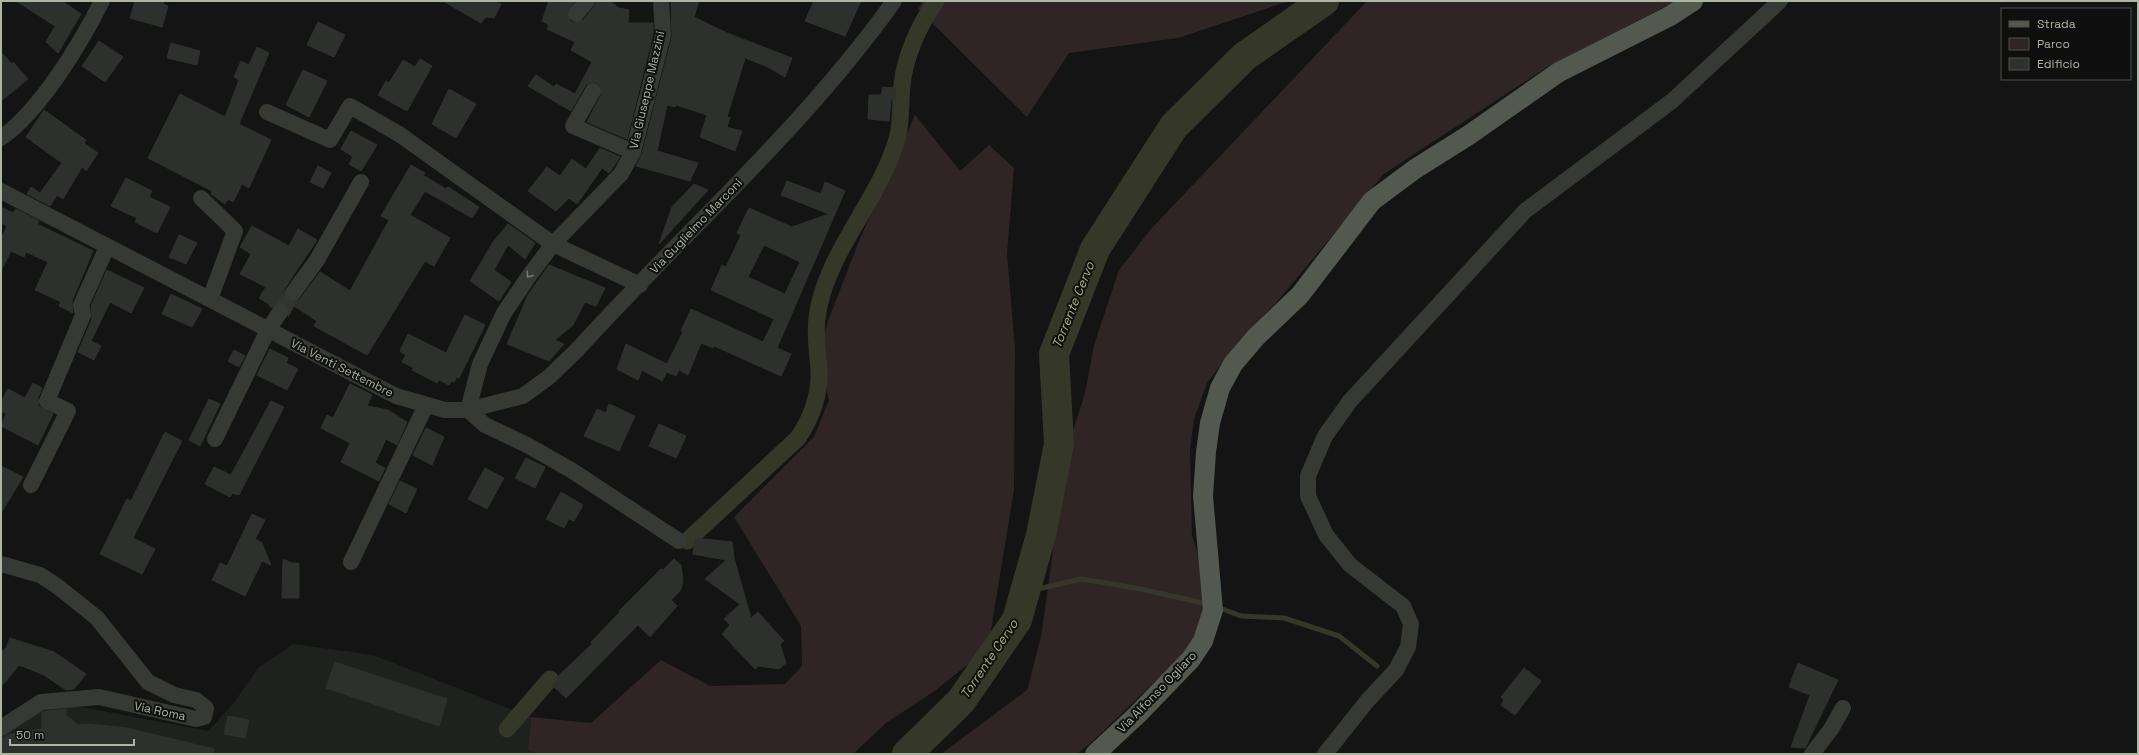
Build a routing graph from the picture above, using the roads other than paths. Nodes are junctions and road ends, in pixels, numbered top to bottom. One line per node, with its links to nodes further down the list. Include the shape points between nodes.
1 (102, 1): 10 (street, via 69,58 30,110)
2 (587, 1): 7 (street)
3 (661, 1): 11 (street, Via Giuseppe Mazzini, via 663,35)
4 (894, 1): 17 (street, Via Guglielmo Marconi, via 864,43 776,143)
5 (1693, 1): 31 (main road, Via Alfonso Ogliaro, via 1670,16 1559,72 1372,201 1300,295 1256,337 1233,364 1220,388 1210,423 1206,452 1203,496 1213,610 1210,624 1191,659)
6 (1780, 1): 32 (street, via 1672,101 1525,211 1350,401 1325,436 1308,476 1308,496 1326,535 1350,565 1403,606 1411,624 1408,647 1396,670 1368,700)
7 (576, 14)
8 (593, 91): 11 (street, via 572,126)
9 (267, 112): 15 (street, via 330,140 350,106 399,134)
10 (1, 138)
11 (633, 152): 15 (street, Via Giuseppe Mazzini, via 621,174)
12 (361, 182): 18 (street, via 317,260)
13 (1, 191): 16 (street, Via Venti Settembre)
14 (201, 198): 19 (street, via 235,231)
15 (553, 244): 17 (street); 23 (street, Via Giuseppe Mazzini, one-way to 23, via 504,313 480,364)
16 (107, 246): 19 (street, Via Venti Settembre); 25 (street, via 81,305 83,314 47,401 68,411)
17 (640, 285): 23 (street, Via Guglielmo Marconi, via 549,377 523,396)
18 (293, 293)
19 (210, 299): 21 (street, Via Venti Settembre)
20 (280, 312): 21 (street)
21 (268, 330): 22 (street, Via Venti Settembre, via 396,396); 24 (street)
22 (426, 405): 23 (street, Via Venti Settembre, via 445,410); 27 (street)
23 (468, 410): 26 (street, via 485,425 571,470)
24 (215, 439)
25 (31, 485)
26 (679, 541)
27 (351, 562)
28 (1, 564): 30 (street, Via Roma, via 40,575 57,586 97,618 148,682 174,695 196,700 206,708 204,717 196,719 99,698 41,702)
29 (1843, 708): 33 (street, via 1831,730)
30 (1, 728)
31 (1095, 754)
32 (1325, 754)
33 (1812, 754)

